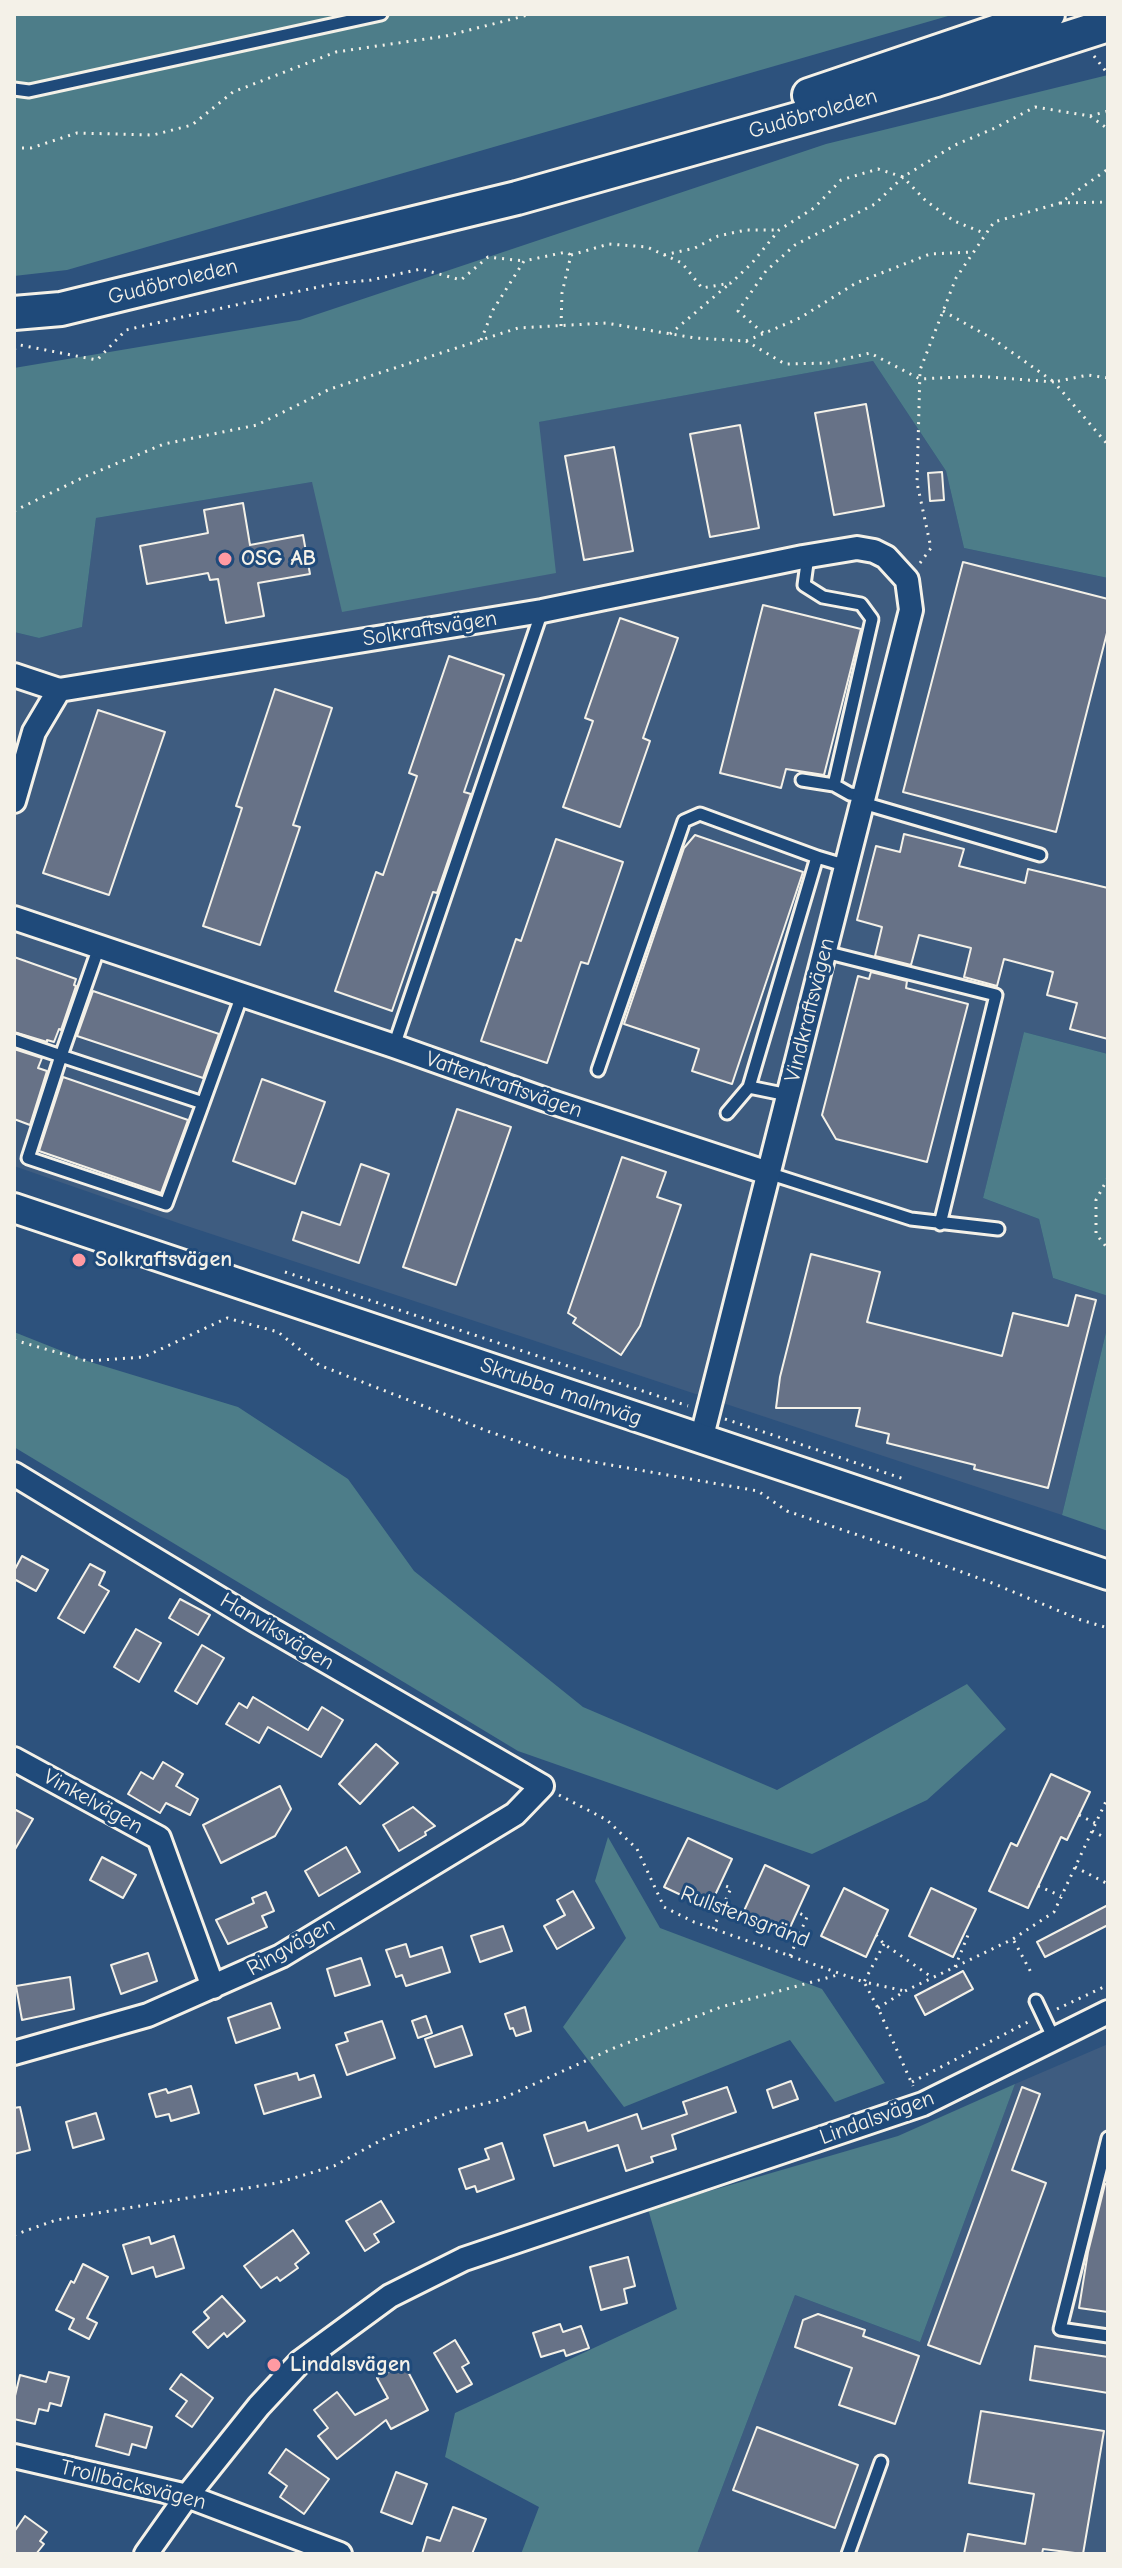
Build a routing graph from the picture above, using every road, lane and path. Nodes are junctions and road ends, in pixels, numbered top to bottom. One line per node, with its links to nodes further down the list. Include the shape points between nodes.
1 (381, 14): 8 (lane, via 29,91)
2 (532, 14): 12 (path, via 446,36 336,52 233,92 192,125 153,135 77,133)
3 (1048, 14): 15 (main road, Gudöbroleden)
4 (1108, 25): 15 (main road, Gudöbroleden, via 921,84)
5 (1090, 52): 7 (path)
6 (14, 74): 8 (lane)
7 (1108, 74)
8 (17, 89)
9 (1108, 111): 10 (path)
10 (1090, 116): 11 (path); 14 (path, via 1035,107)
11 (1108, 129)
12 (14, 148)
13 (1108, 169): 17 (path)
14 (903, 177): 18 (path, via 878,169 841,180 814,208); 19 (path, via 954,221); 29 (path, via 875,204 795,245 766,271 738,311)
15 (517, 198): 26 (main road, Gudöbroleden, via 61,309)
16 (1108, 202): 17 (path)
17 (1060, 203): 19 (path, via 994,222)
18 (779, 230): 22 (path, via 718,236); 24 (path)
19 (986, 234): 20 (path)
20 (973, 252): 25 (path); 29 (path, via 930,254 856,283)
21 (571, 255): 22 (path, via 609,244 647,247); 23 (path); 27 (path)
22 (664, 255): 24 (path, via 682,263 702,288)
23 (524, 261): 30 (path); 32 (path, via 488,257 461,280 421,269 332,284 126,330 97,360 20,345)
24 (731, 283): 28 (path)
25 (943, 311): 34 (path); 35 (path)
26 (14, 313)
27 (561, 326): 28 (path, via 606,323); 30 (path, via 518,328)
28 (670, 334): 31 (path)
29 (763, 334): 31 (path)
30 (481, 340): 37 (path, via 330,389 257,425 164,444)
31 (746, 341): 34 (path, via 785,364 828,363 870,353)
32 (14, 349)
33 (1108, 378): 35 (path, via 1088,375)
34 (920, 379): 35 (path, via 976,376); 39 (path, via 917,483 931,548)
35 (1054, 382): 36 (path)
36 (1108, 445)
37 (14, 511)
38 (808, 556): 39 (street, Solkraftsvägen, via 857,548 874,551); 40 (street, Solkraftsvägen); 44 (lane, via 804,585 823,597 861,604 872,619)
39 (907, 580): 45 (street, Vindkraftsvägen, via 911,610)
40 (542, 611): 42 (street, Solkraftsvägen); 55 (lane)
41 (14, 675): 42 (street)
42 (59, 690): 46 (street, via 34,732)
43 (802, 780): 44 (lane)
44 (834, 785): 45 (lane)
45 (864, 800): 47 (lane); 49 (street, Vindkraftsvägen)
46 (14, 801)
47 (1040, 855)
48 (817, 857): 49 (lane); 57 (lane, via 700,814 684,821); 58 (lane)
49 (847, 866): 52 (street, Vindkraftsvägen)
50 (14, 918): 51 (street, Vattenkraftsvägen)
51 (99, 947): 53 (street, Vattenkraftsvägen); 56 (lane)
52 (825, 952): 59 (street, Vindkraftsvägen); 65 (lane, via 996,995)
53 (242, 995): 55 (street, Vattenkraftsvägen); 60 (lane)
54 (14, 1040): 56 (lane)
55 (394, 1046): 62 (street, Vattenkraftsvägen)
56 (61, 1056): 60 (lane); 60 (lane, via 28,1158 55,1168 166,1204)
57 (598, 1070)
58 (749, 1087): 59 (lane); 61 (lane)
59 (788, 1095): 62 (street, Vindkraftsvägen)
60 (203, 1103)
61 (727, 1113)
62 (768, 1173): 65 (lane, Vattenkraftsvägen); 70 (street, Vindkraftsvägen)
63 (1108, 1178): 67 (path, via 1096,1200 1096,1234)
64 (14, 1208): 70 (street, Skrubba malmväg)
65 (940, 1224): 66 (lane, Vattenkraftsvägen)
66 (998, 1229)
67 (1108, 1249)
68 (278, 1270): 70 (path)
69 (14, 1340): 74 (path, via 87,1361 144,1357 227,1318 240,1321 278,1332 319,1365 490,1432 560,1456 758,1491 787,1511)
70 (704, 1426): 72 (path); 73 (street, Skrubba malmväg)
71 (14, 1474): 76 (street, Hanviksvägen)
72 (916, 1484)
73 (1108, 1575)
74 (1108, 1628)
75 (14, 1759): 100 (street, Vinkelvägen, via 159,1838)
76 (542, 1786): 88 (path, Rullstensgränd, via 607,1820 637,1849 664,1907); 100 (street, Ringvägen, via 515,1814 289,1952)
77 (1108, 1797): 79 (path)
78 (1079, 1815): 79 (path)
79 (1095, 1823): 80 (path)
80 (1092, 1831): 81 (path); 82 (path)
81 (1104, 1837)
82 (1075, 1867): 84 (path); 86 (path)
83 (721, 1884): 88 (path, via 731,1888)
84 (1108, 1884)
85 (1038, 1886): 86 (path)
86 (1061, 1896): 91 (path, via 1054,1912)
87 (797, 1912): 93 (path, via 807,1917)
88 (713, 1929): 93 (path, Rullstensgränd)
89 (964, 1933): 94 (path, via 968,1935)
90 (876, 1935): 92 (path)
91 (1013, 1939): 94 (path); 96 (path)
92 (884, 1944): 97 (path); 98 (path)
93 (790, 1956): 95 (path, Rullstensgränd)
94 (955, 1967): 97 (path)
95 (841, 1974): 98 (path, Rullstensgränd); 111 (path, via 721,2007 499,2100 387,2137 334,2166 277,2183 56,2220)
96 (1033, 1976)
97 (933, 1978): 101 (path)
98 (864, 1982): 101 (path, Rullstensgränd); 103 (path)
99 (1108, 1985): 105 (path)
100 (213, 1987): 107 (street, Ringvägen, via 148,2015)
101 (905, 1991): 103 (path)
102 (1036, 2001): 105 (lane)
103 (878, 2008): 108 (path)
104 (1108, 2012): 106 (street, Lindalsvägen)
105 (1042, 2015): 106 (lane); 108 (path)
106 (1054, 2039): 109 (street, Lindalsvägen)
107 (14, 2053)
108 (912, 2082): 109 (path)
109 (923, 2104): 115 (street, Lindalsvägen, via 464,2259 390,2296 300,2362)
110 (1108, 2140): 112 (lane, via 1060,2329)
111 (14, 2235)
112 (1108, 2336)
113 (14, 2456): 115 (street, Trollbäcksvägen)
114 (881, 2462): 118 (lane)
115 (187, 2496): 116 (street, Lindalsvägen); 117 (street, Trollbäcksvägen)
116 (146, 2554)
117 (340, 2554)
118 (848, 2554)

